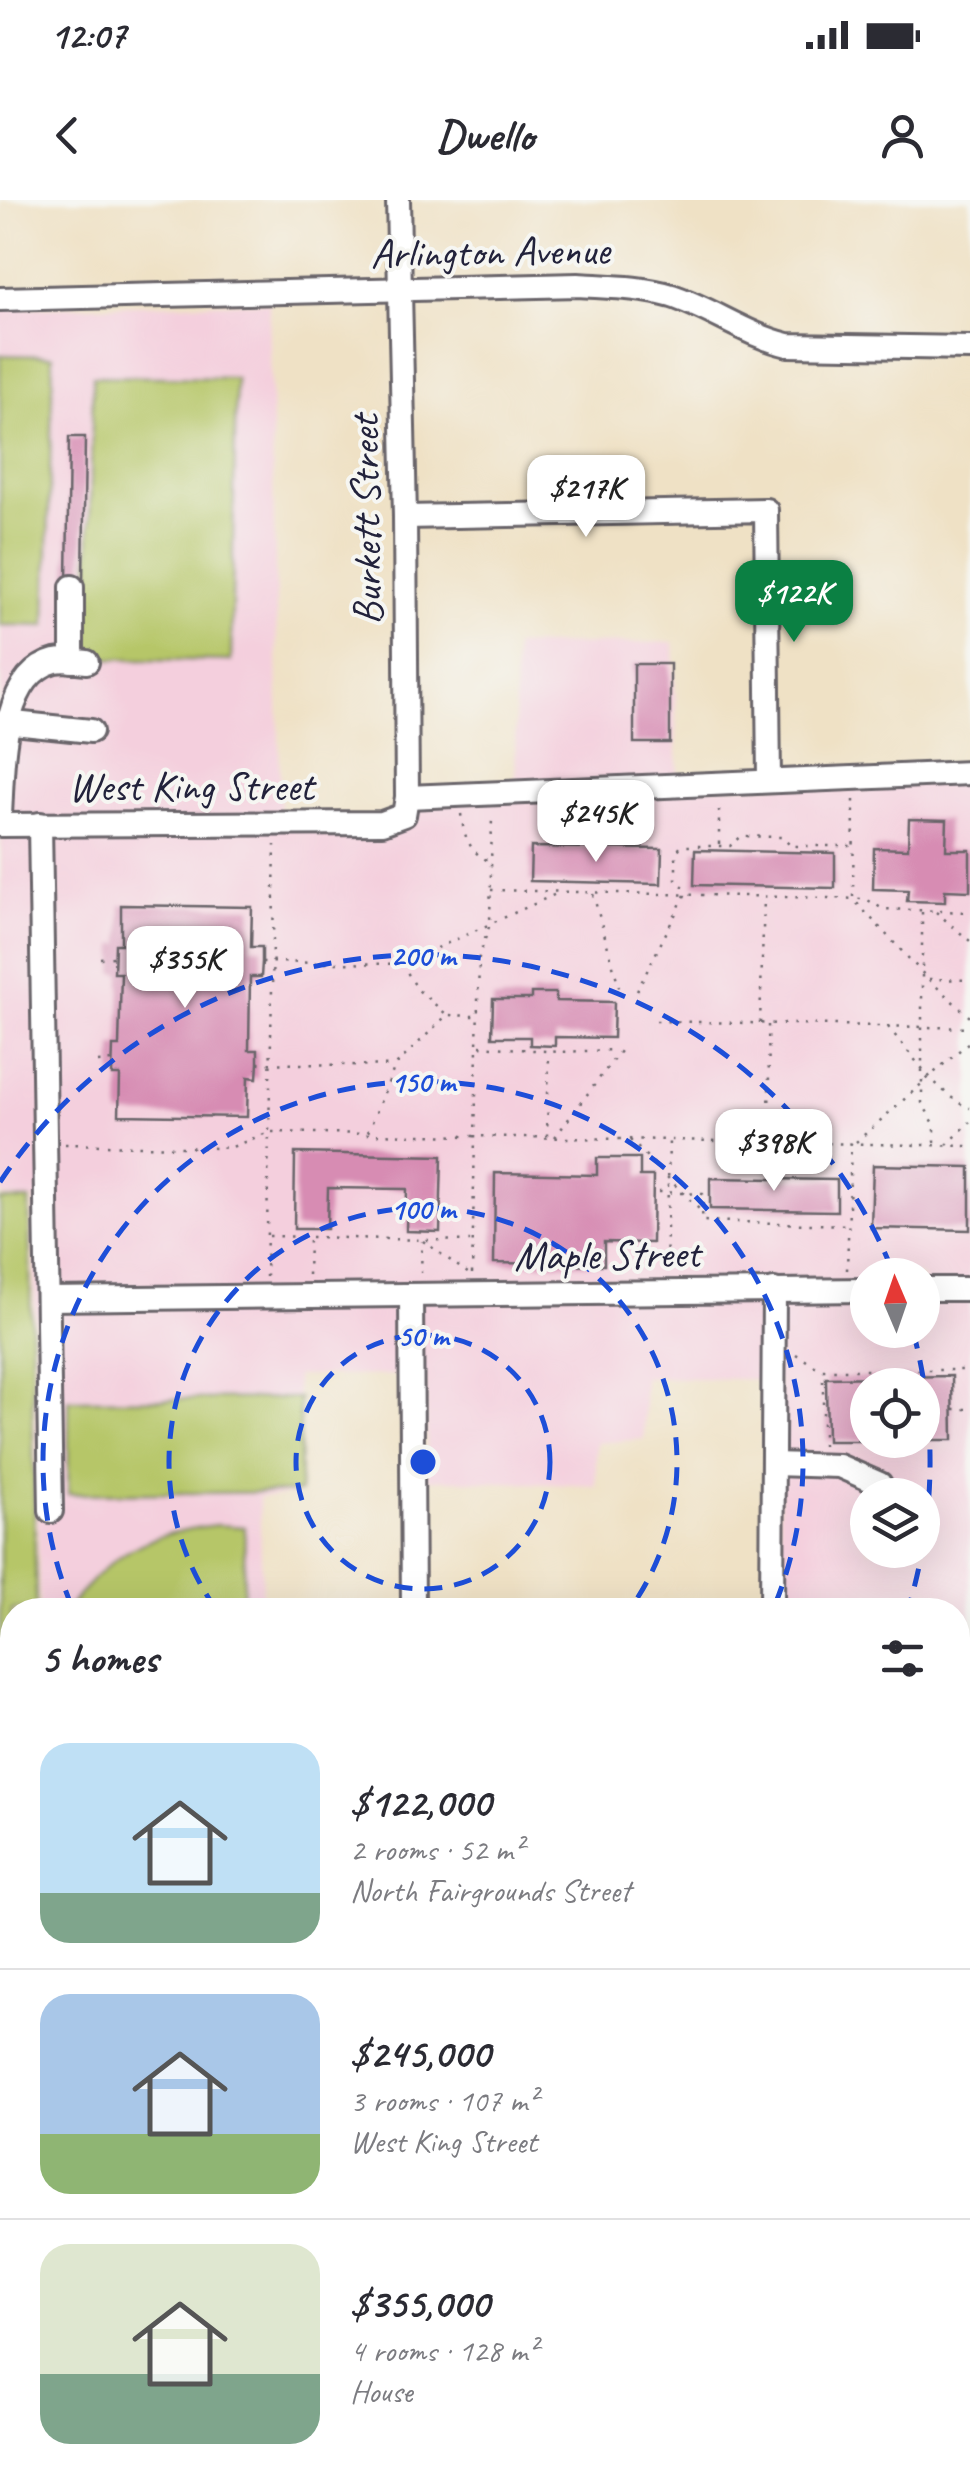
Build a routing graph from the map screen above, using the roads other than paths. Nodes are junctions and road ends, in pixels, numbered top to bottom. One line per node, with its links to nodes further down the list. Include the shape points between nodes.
1 (398, 200): 2 (street, Burkett Street)
2 (398, 290): 3 (street, Arlington Avenue); 4 (street, Arlington Avenue, via 628,288 670,296 788,344); 5 (street, Burkett Street)
3 (0, 298)
4 (970, 348)
5 (405, 517): 11 (street, via 766,510); 12 (street, Burkett Street)
6 (72, 587): 7 (street, via 79,662 48,664 18,685)
7 (4, 722): 8 (street); 9 (street)
8 (91, 731)
9 (0, 755): 13 (street)
10 (970, 774): 11 (street)
11 (769, 780): 12 (street)
12 (406, 797): 14 (street, West King Street, via 404,816 382,823)
13 (0, 814)
14 (40, 824): 15 (street, West King Street); 21 (street)
15 (0, 825)
16 (416, 1287): 18 (street, Maple Street); 21 (street, Maple Street); 25 (street)
17 (970, 1289): 20 (street)
18 (774, 1290): 19 (street, Maple Street); 22 (street)
19 (850, 1290)
20 (940, 1290)
21 (48, 1298): 24 (street)
22 (773, 1464): 23 (street, via 839,1466); 26 (street)
23 (866, 1478)
24 (51, 1511)
25 (413, 1598)
26 (772, 1598)

